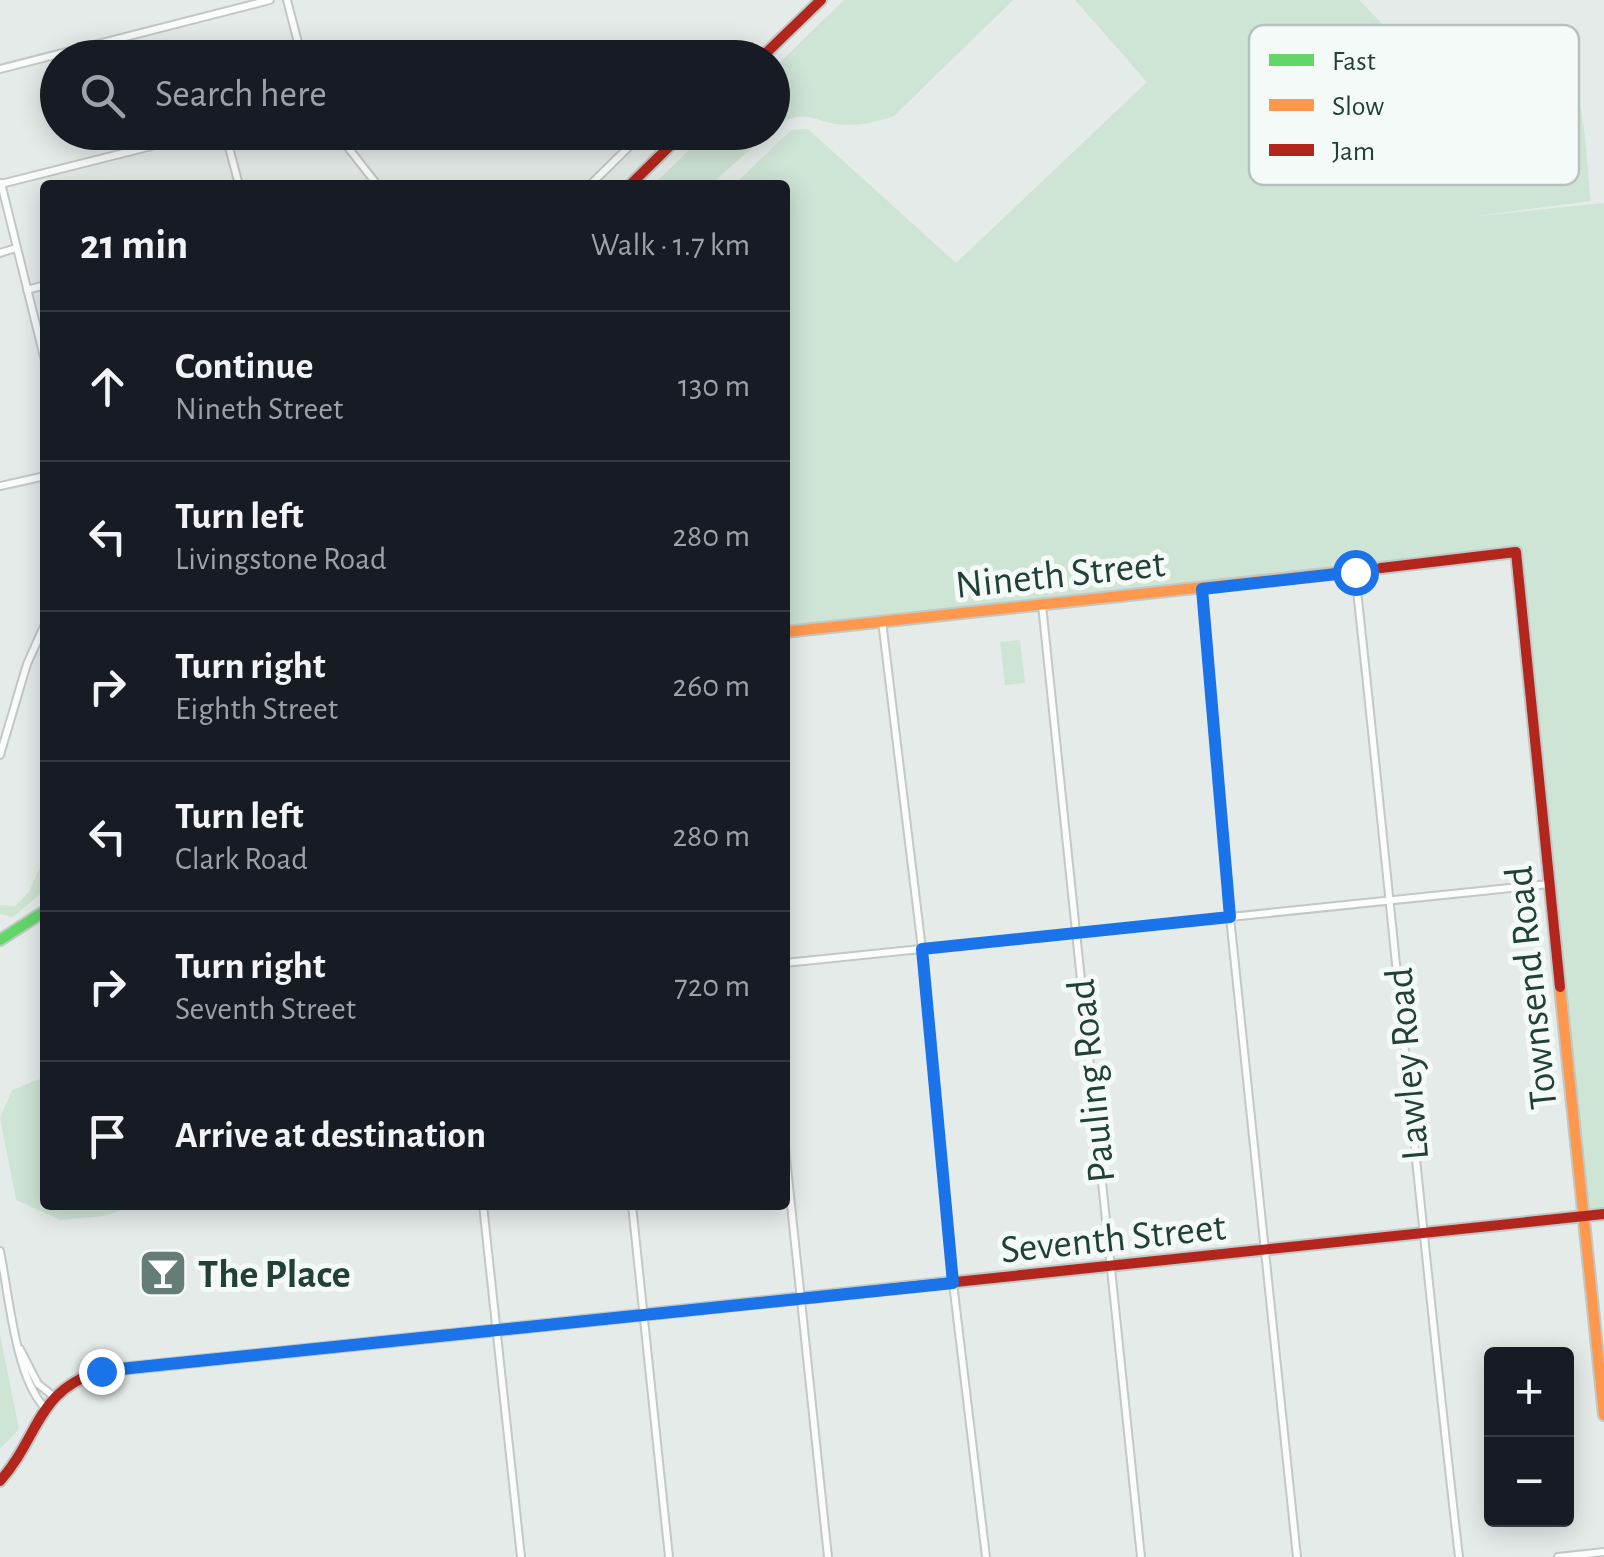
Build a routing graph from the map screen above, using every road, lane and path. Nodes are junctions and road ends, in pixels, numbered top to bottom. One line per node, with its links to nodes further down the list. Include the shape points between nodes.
1 (270, 0): 4 (street)
2 (287, 0): 5 (street)
3 (821, 0): 6 (main road)
4 (113, 40)
5 (297, 40)
6 (780, 40)
7 (40, 59): 8 (street)
8 (0, 69)
9 (132, 150): 20 (street)
10 (230, 150): 16 (street)
11 (350, 150): 17 (street)
12 (626, 150): 18 (street)
13 (661, 150): 15 (street)
14 (667, 150): 15 (main road)
15 (664, 153): 19 (main road)
16 (238, 180)
17 (373, 180)
18 (595, 180)
19 (635, 180)
20 (0, 182): 21 (street)
21 (16, 248): 22 (street); 24 (street)
22 (0, 253)
23 (40, 287): 24 (street)
24 (27, 290): 25 (street)
25 (40, 341)
26 (40, 477): 27 (street)
27 (0, 486)
28 (1517, 556): 29 (main road, Nineth Street, via 1511,551); 36 (main road, Townsend Road)
29 (1355, 572): 30 (main road, Nineth Street); 37 (street, Lawley Road)
30 (1202, 589): 31 (main road, Nineth Street); 39 (street)
31 (1042, 605): 32 (main road, Nineth Street); 40 (street, Pauling Road)
32 (882, 622): 33 (main road, Nineth Street); 42 (street)
33 (790, 631)
34 (40, 635): 35 (street)
35 (0, 755)
36 (1549, 884): 37 (street); 48 (main road, Townsend Road)
37 (1392, 901): 39 (street); 49 (street, Lawley Road)
38 (40, 914): 41 (main road)
39 (1230, 917): 40 (street); 51 (street)
40 (1074, 931): 42 (street); 52 (street, Pauling Road)
41 (0, 940)
42 (922, 949): 43 (street); 53 (street)
43 (790, 962)
44 (790, 1192): 54 (street)
45 (483, 1210): 56 (street)
46 (633, 1210): 55 (street)
47 (1604, 1214): 48 (main road, Seventh Street)
48 (1584, 1216): 49 (main road, Seventh Street); 60 (main road, Townsend Road)
49 (1422, 1234): 51 (main road, Seventh Street); 69 (street, Lawley Road)
50 (0, 1251): 57 (street)
51 (1266, 1252): 52 (main road, Seventh Street); 68 (street)
52 (1110, 1268): 53 (main road, Seventh Street); 67 (street, Pauling Road)
53 (953, 1283): 54 (main road, Seventh Street); 66 (street)
54 (802, 1298): 55 (main road, Seventh Street); 65 (street)
55 (645, 1316): 56 (main road, Seventh Street); 64 (street)
56 (496, 1330): 58 (main road, Seventh Street, via 101,1371 79,1376); 63 (street)
57 (20, 1348): 58 (street, via 38,1384); 59 (street, via 26,1379)
58 (52, 1395): 59 (main road, Seventh Street)
59 (44, 1407): 61 (main road, Seventh Street)
60 (1604, 1415)
61 (0, 1481)
62 (1604, 1552): 70 (street)
63 (521, 1557)
64 (669, 1557)
65 (828, 1557)
66 (986, 1557)
67 (1141, 1557)
68 (1297, 1557)
69 (1459, 1557)
70 (1558, 1557)

